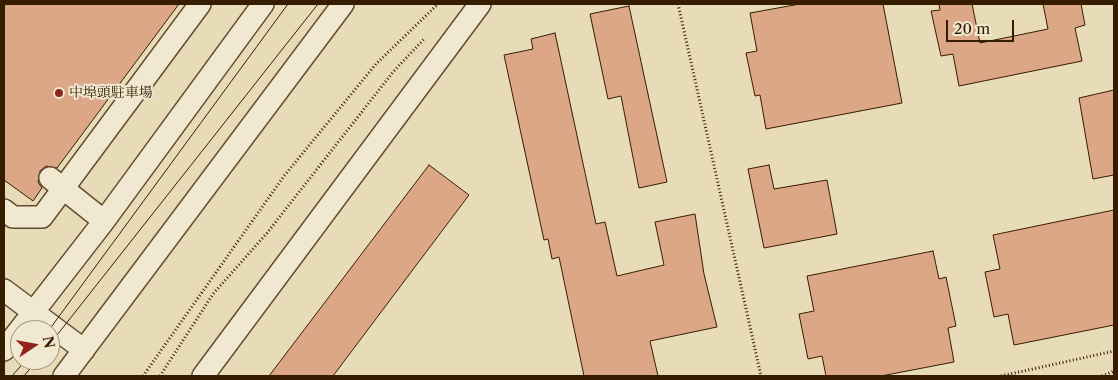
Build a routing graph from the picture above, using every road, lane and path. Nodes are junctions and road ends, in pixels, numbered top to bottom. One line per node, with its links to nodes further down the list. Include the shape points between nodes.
1 (200, 4): 8 (street)
2 (263, 4): 10 (street)
3 (343, 4): 14 (street)
4 (438, 4): 18 (path, via 376,64 284,176)
5 (480, 4): 20 (street)
6 (678, 4): 21 (path)
7 (425, 38): 19 (path, via 393,72 267,233 213,294)
8 (56, 183): 9 (street, via 42,217 13,217); 10 (street)
9 (4, 210)
10 (104, 221): 12 (street)
11 (4, 290): 12 (street)
12 (33, 312): 13 (street); 14 (street)
13 (4, 350)
14 (84, 350): 17 (street)
15 (1114, 351): 22 (path)
16 (1114, 371): 23 (path)
17 (64, 376)
18 (143, 376)
19 (160, 376)
20 (203, 376)
21 (761, 376)
22 (1001, 376)
23 (1102, 376)

